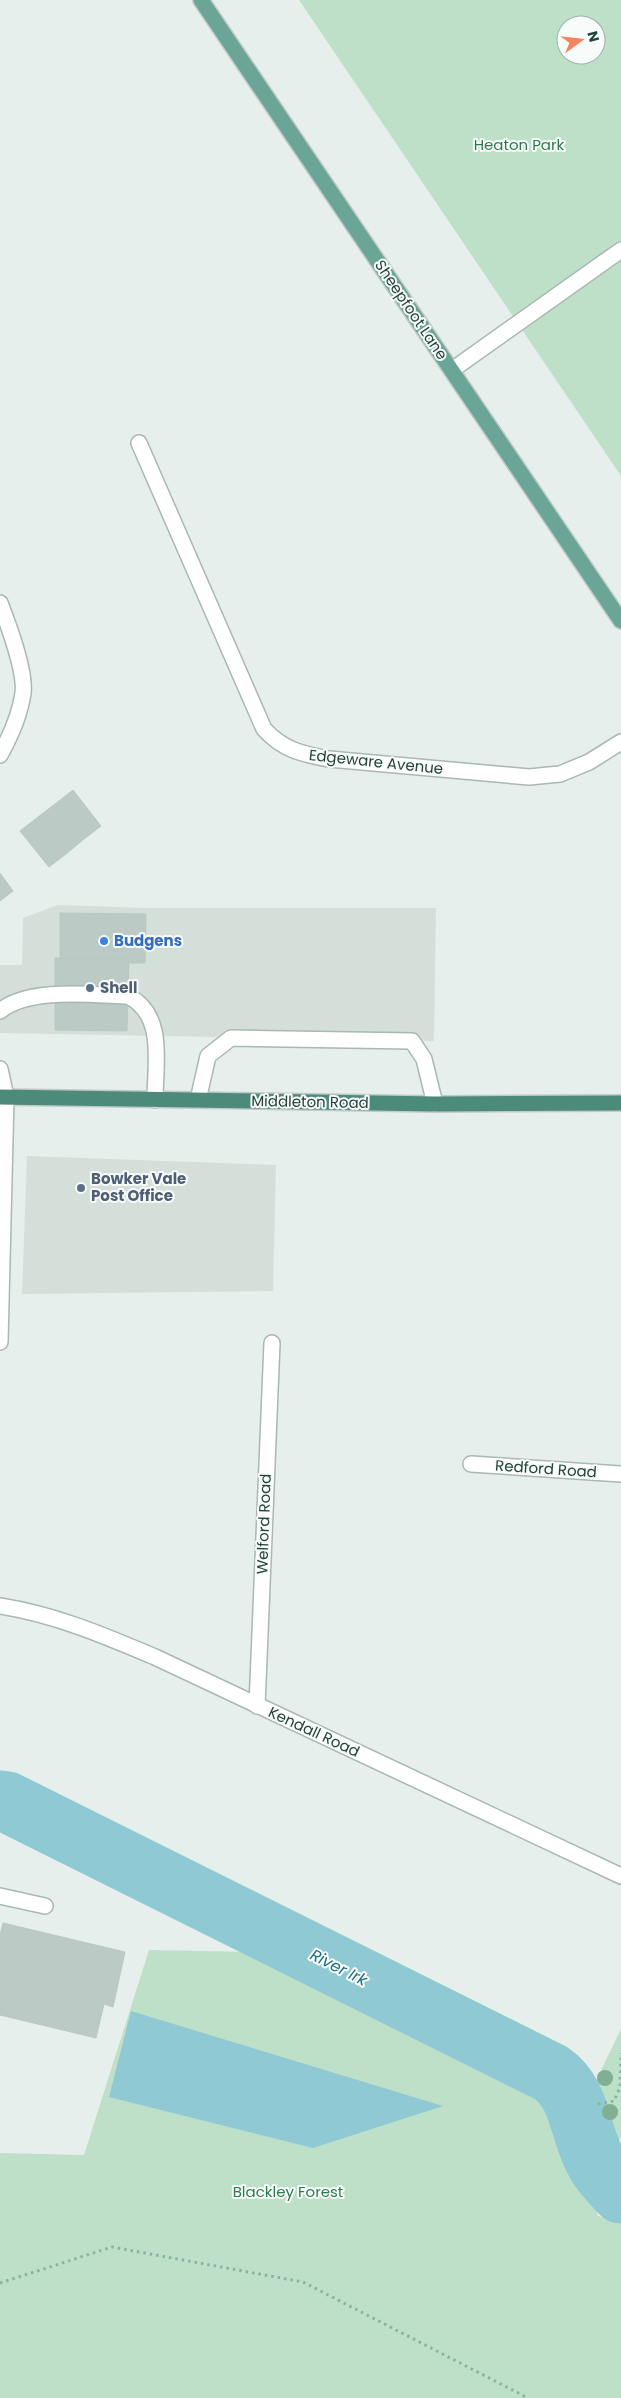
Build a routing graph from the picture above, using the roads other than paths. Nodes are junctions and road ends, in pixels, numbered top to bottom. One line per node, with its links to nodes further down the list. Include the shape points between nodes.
1 (201, 0): 3 (main road, Sheepfoot Lane)
2 (621, 250): 3 (street)
3 (452, 370): 6 (main road, Sheepfoot Lane)
4 (139, 443): 7 (street, Edgeware Avenue, via 264,729 277,743 304,755 330,759 529,777 560,774 589,762)
5 (0, 603): 8 (street, via 16,644 24,692 11,735)
6 (621, 621)
7 (621, 742)
8 (0, 755)
9 (0, 1011): 12 (street, via 8,1004 55,995 128,996 139,1001 150,1015 154,1028)
10 (0, 1070): 11 (street)
11 (3, 1097): 12 (highway, Middleton Road); 16 (street)
12 (155, 1100): 13 (highway, Middleton Road)
13 (198, 1100): 15 (highway, Middleton Road); 15 (street, via 208,1056 231,1038 412,1041 424,1059)
14 (621, 1102): 15 (highway, Middleton Road)
15 (435, 1104)
16 (0, 1342)
17 (272, 1342): 21 (street, Welford Road)
18 (471, 1464): 19 (street, Redford Road)
19 (621, 1474)
20 (0, 1606): 21 (street, Kendall Road, via 37,1612 80,1626 155,1657)
21 (257, 1706): 22 (street, Kendall Road)
22 (621, 1876)
23 (0, 1896): 24 (street)
24 (45, 1906)

